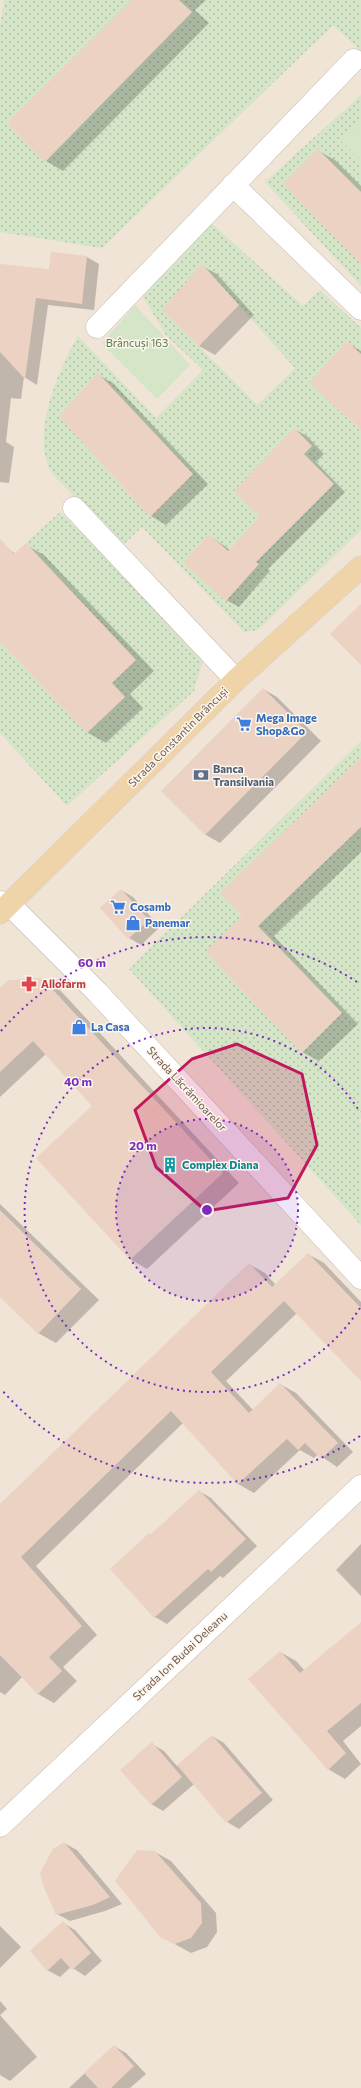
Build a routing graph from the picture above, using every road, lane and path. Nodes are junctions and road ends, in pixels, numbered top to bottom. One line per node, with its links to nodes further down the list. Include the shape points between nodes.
1 (354, 60): 2 (street)
2 (233, 186): 3 (street); 4 (street)
3 (361, 310)
4 (97, 327)
5 (74, 508): 7 (street)
6 (361, 567): 7 (main road, Strada Constantin Brâncuși)
7 (236, 680): 8 (main road, Strada Constantin Brâncuși)
8 (3, 906): 9 (street, Strada Lăcrămioarelor, via 97,992)
9 (361, 1278)
10 (361, 1486): 11 (street, Strada Ion Budai Deleanu)
11 (0, 1826)

